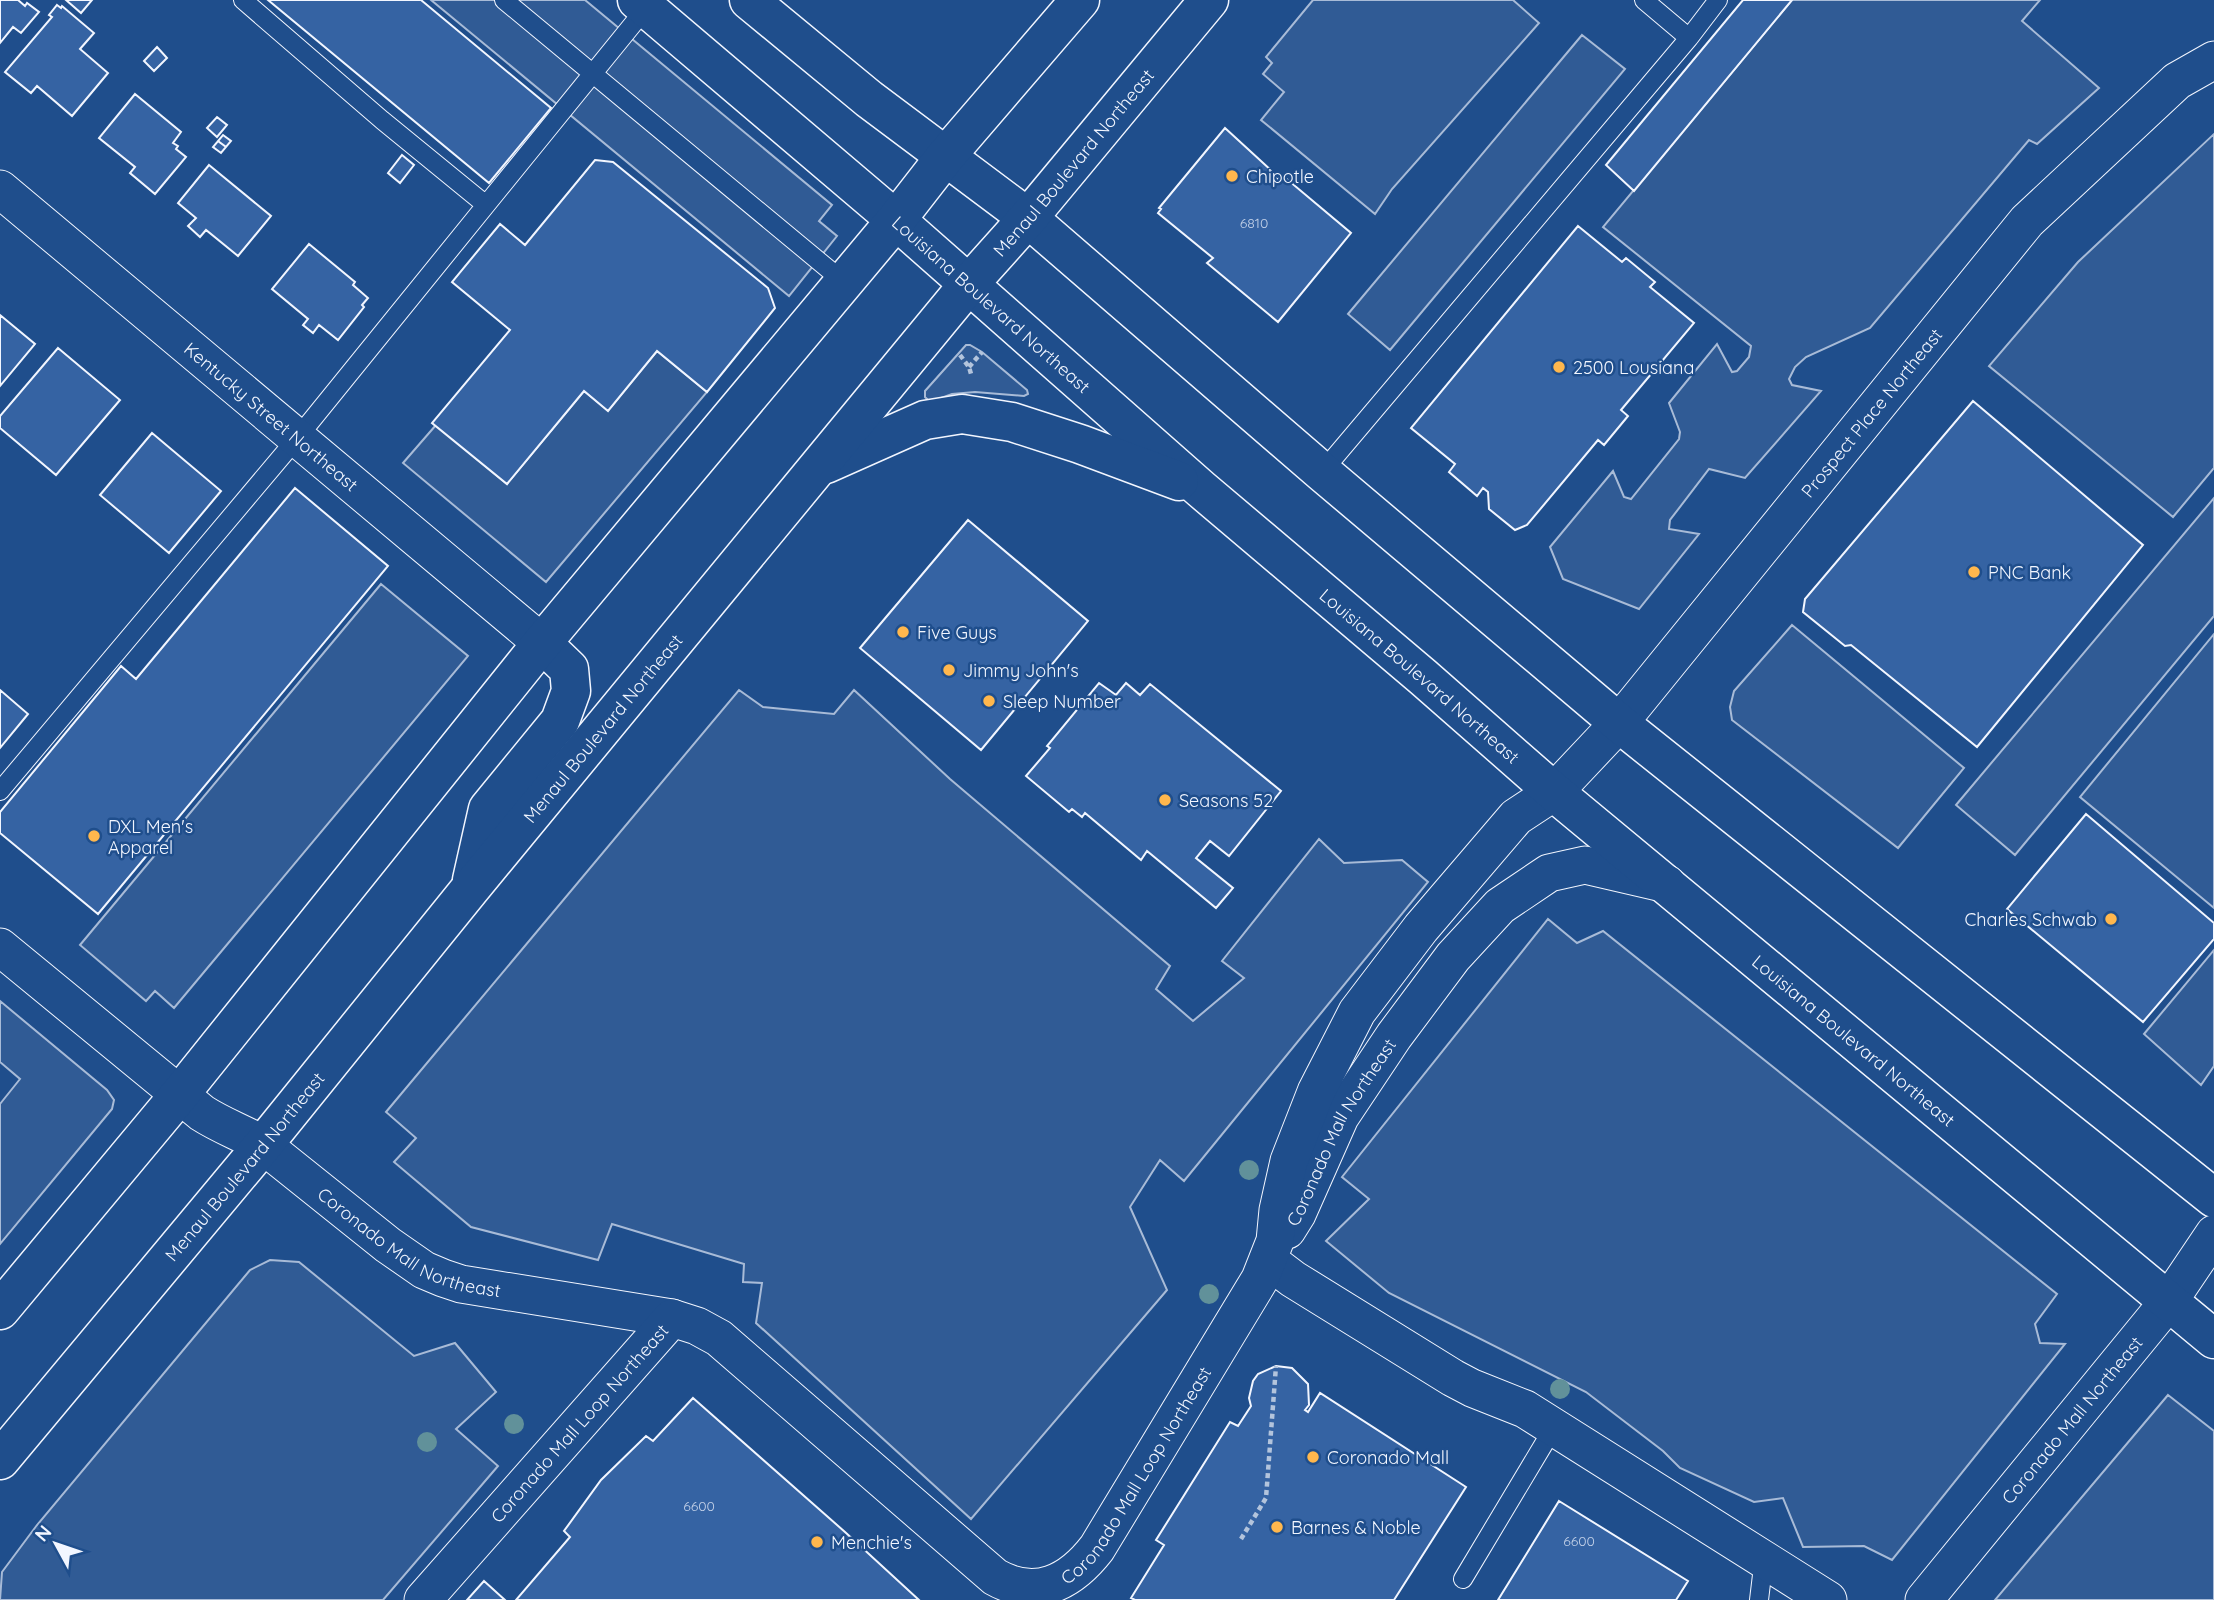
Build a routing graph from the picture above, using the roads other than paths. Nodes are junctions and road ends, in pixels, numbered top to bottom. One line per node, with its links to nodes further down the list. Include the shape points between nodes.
1 (243, 0): 14 (lane)
2 (504, 0): 11 (lane)
3 (749, 0): 12 (main road)
4 (1080, 0): 12 (main road)
5 (1209, 0): 15 (main road, Menaul Boulevard Northeast)
6 (1644, 0): 9 (lane)
7 (1718, 0): 9 (lane)
8 (642, 4): 11 (lane); 16 (main road, Louisiana Boulevard Northeast)
9 (1689, 38): 21 (lane)
10 (2214, 60): 24 (street, Prospect Place Northeast, via 2176,81 2027,221)
11 (593, 73): 14 (lane); 17 (lane)
12 (945, 157): 15 (main road); 16 (main road)
13 (0, 189): 19 (street, Kentucky Street Northeast)
14 (486, 205): 19 (lane)
15 (1028, 218): 18 (main road, Menaul Boulevard Northeast); 21 (main road)
16 (896, 220): 17 (main road); 18 (main road, Louisiana Boulevard Northeast)
17 (844, 282): 23 (main road)
18 (968, 285): 20 (main road, Menaul Boulevard Northeast); 22 (main road, Louisiana Boulevard Northeast)
19 (298, 437): 23 (street, Kentucky Street Northeast); 25 (lane)
20 (820, 466): 22 (main road, via 925,420 962,414 1012,422); 28 (main road, Menaul Boulevard Northeast)
21 (1322, 472): 24 (main road)
22 (1201, 489): 26 (main road, Louisiana Boulevard Northeast)
23 (541, 643): 28 (main road, via 569,669 571,691 560,721 488,808); 30 (main road)
24 (1619, 723): 26 (street, Prospect Place Northeast); 32 (main road)
25 (0, 791)
26 (1554, 792): 27 (main road, Louisiana Boulevard Northeast); 34 (street, Coronado Mall Northeast, via 1516,817 1357,1012 1316,1092 1289,1161)
27 (1667, 884): 34 (street, Coronado Mall Northeast, via 1585,865 1549,873 1500,906 1453,957 1340,1117 1297,1214); 35 (main road, Louisiana Boulevard Northeast)
28 (470, 889): 31 (main road, Menaul Boulevard Northeast)
29 (0, 947): 30 (street, Coronado Mall Northeast)
30 (180, 1094): 31 (street, Coronado Mall Northeast, via 220,1125); 36 (main road)
31 (263, 1145): 37 (street, Coronado Mall Northeast, via 424,1270 461,1284); 40 (main road, Menaul Boulevard Northeast)
32 (2214, 1198)
33 (2214, 1234): 35 (street, Coronado Mall Northeast)
34 (1268, 1260): 37 (street, Coronado Mall Loop Northeast, via 1250,1298 1097,1548 1068,1576 1029,1588 995,1577 719,1338); 39 (street, via 1453,1378 1525,1409)
35 (2169, 1301): 38 (main road, Louisiana Boulevard Northeast); 46 (street, Coronado Mall Northeast)
36 (0, 1310)
37 (672, 1318): 43 (street, Coronado Mall Loop Northeast)
38 (2214, 1339)
39 (1554, 1427): 41 (street); 42 (lane)
40 (0, 1460)
41 (1764, 1558): 44 (lane); 45 (street)
42 (1462, 1579)
43 (423, 1600)
44 (1759, 1600)
45 (1828, 1600)
46 (1924, 1600)

